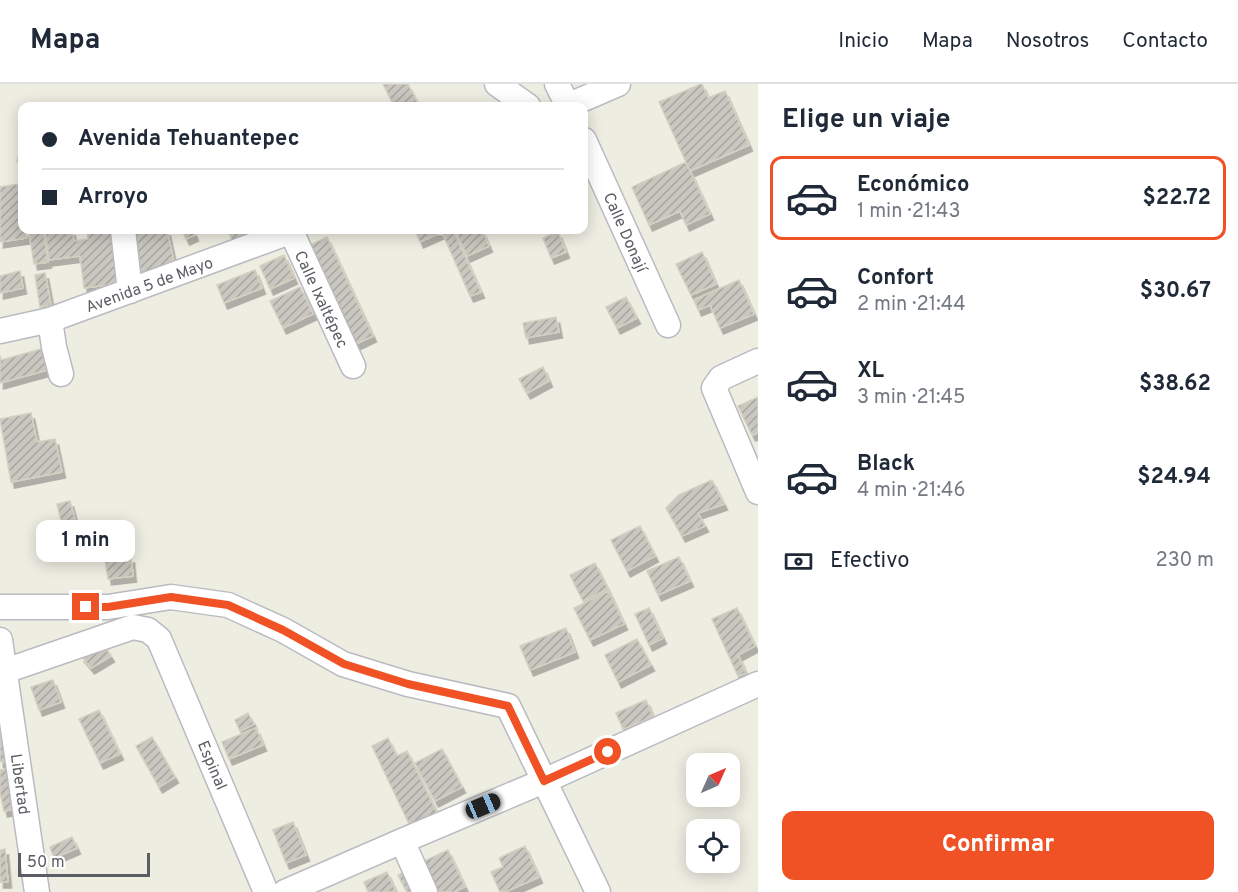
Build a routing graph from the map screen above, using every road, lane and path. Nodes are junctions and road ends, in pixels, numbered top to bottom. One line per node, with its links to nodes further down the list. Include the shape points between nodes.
1 (497, 84): 4 (street)
2 (557, 84): 5 (street)
3 (618, 84): 6 (street)
4 (522, 102)
5 (566, 102)
6 (577, 102)
7 (588, 149): 13 (street, Calle Donají)
8 (123, 234): 11 (street)
9 (282, 234): 11 (street, Avenida 5 de Mayo)
10 (295, 234): 16 (street, Calle Ixaltépec)
11 (130, 291): 12 (street, Avenida 5 de Mayo)
12 (50, 320): 14 (street, Avenida 5 de Mayo); 17 (street)
13 (668, 325)
14 (0, 331)
15 (758, 361): 18 (street, via 721,378 714,388)
16 (353, 366)
17 (60, 374)
18 (758, 492)
19 (0, 607): 23 (street, via 108,607 171,597 228,605 344,664 408,684 508,706)
20 (0, 640): 21 (street, Libertad)
21 (5, 671): 25 (street, Libertad); 26 (street, Espinal, via 133,627 148,630 159,639)
22 (758, 684): 23 (street)
23 (544, 781): 24 (street); 29 (street)
24 (402, 841): 27 (street); 28 (street)
25 (38, 892)
26 (266, 892)
27 (285, 892)
28 (425, 892)
29 (598, 892)

